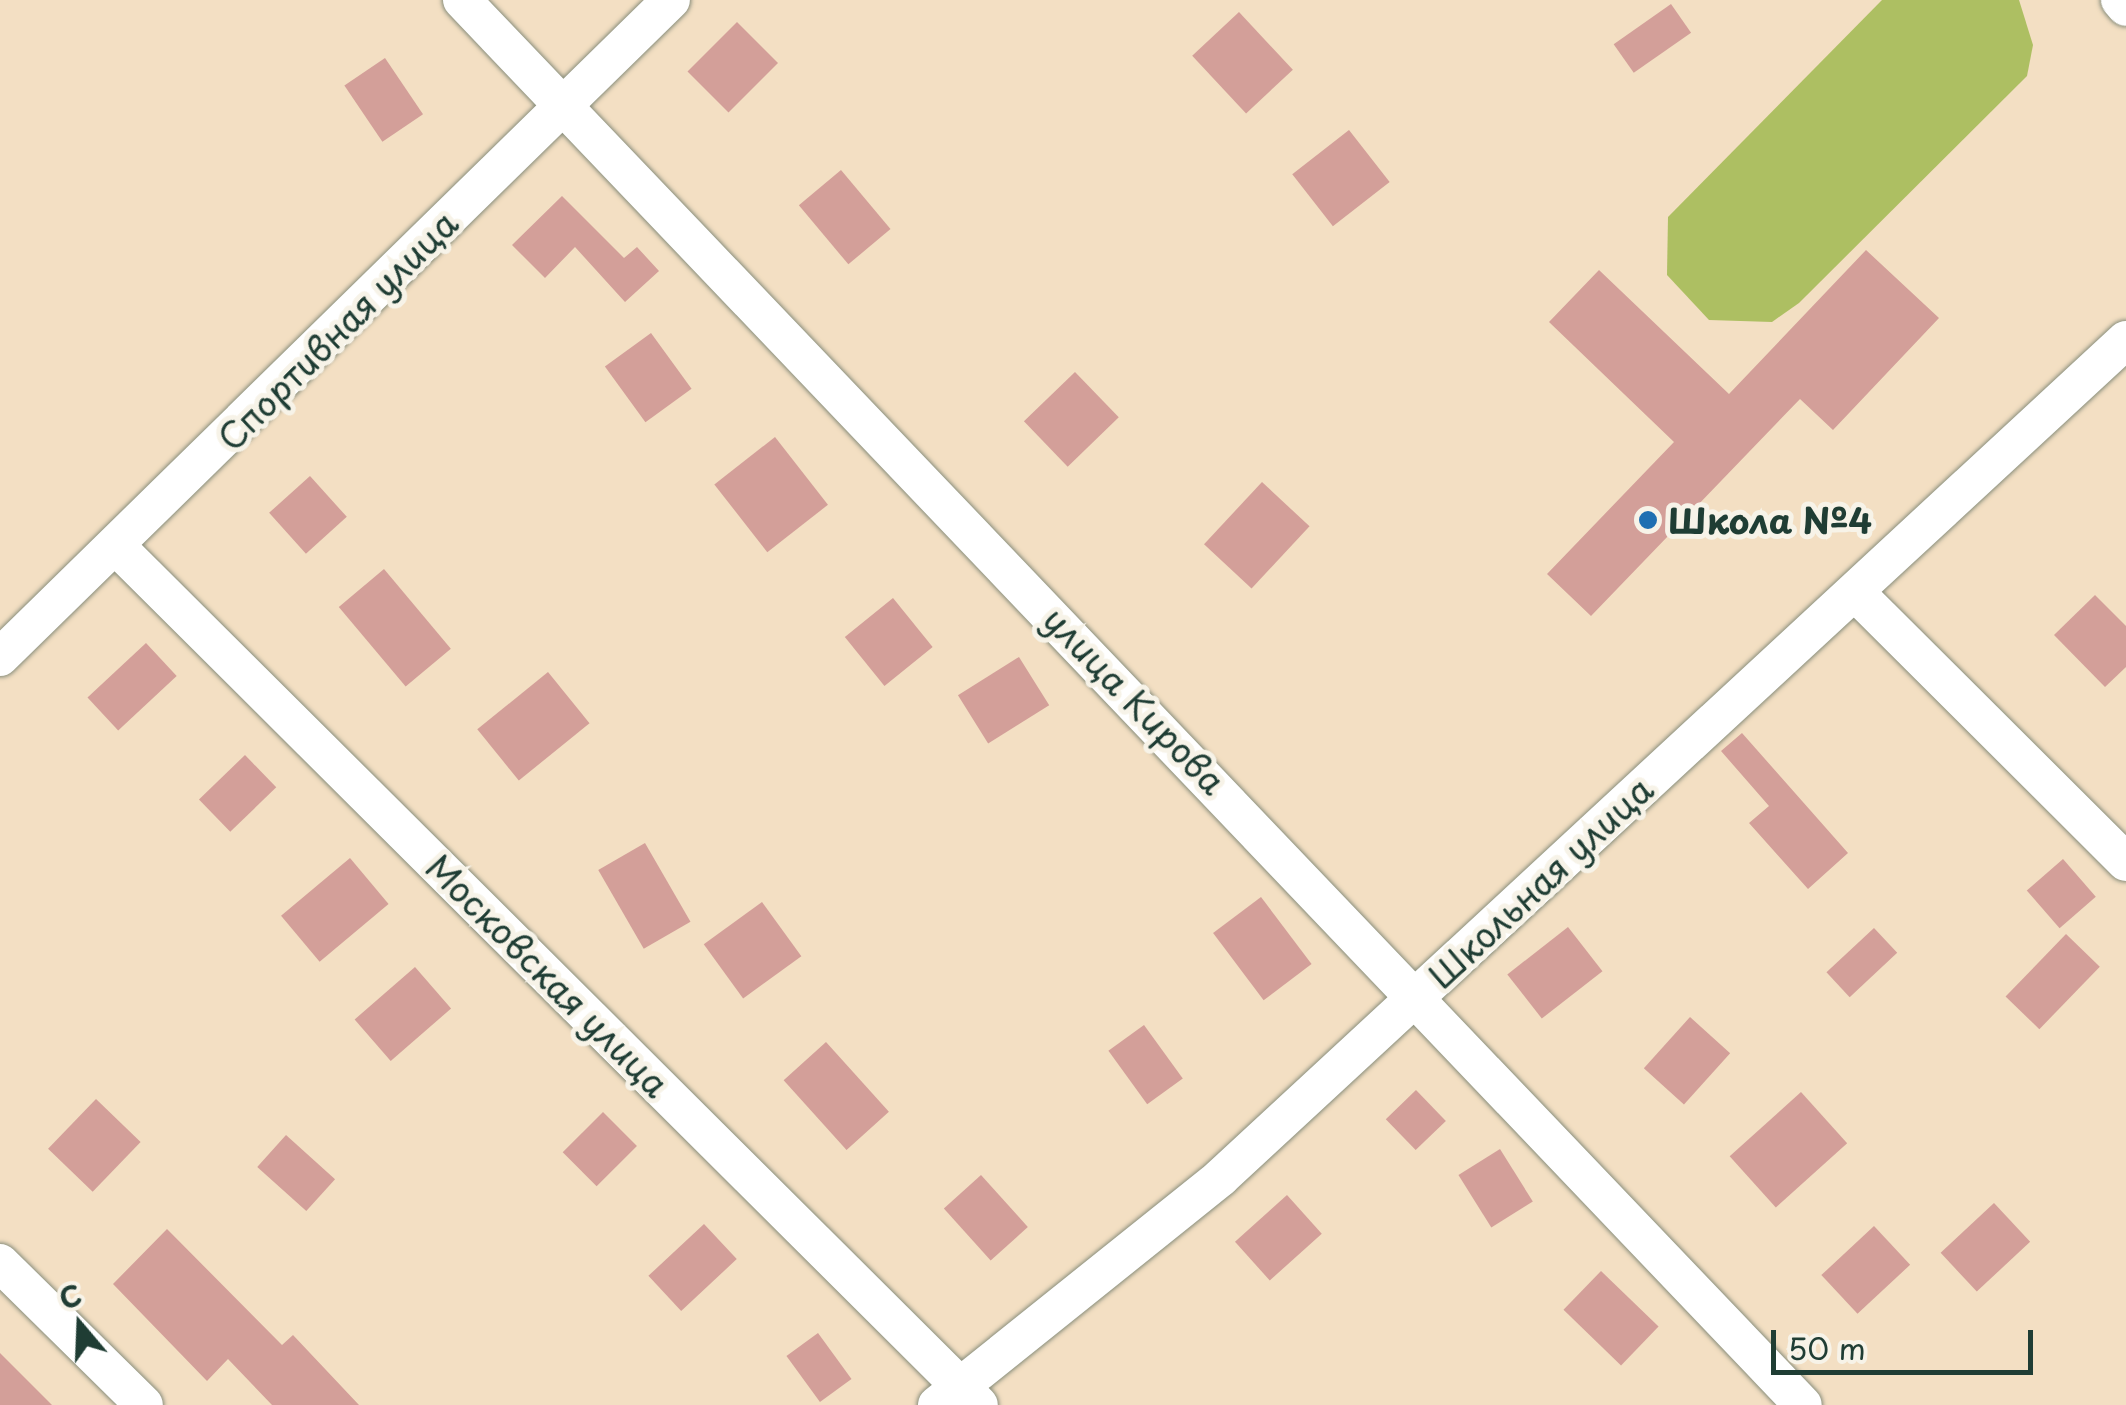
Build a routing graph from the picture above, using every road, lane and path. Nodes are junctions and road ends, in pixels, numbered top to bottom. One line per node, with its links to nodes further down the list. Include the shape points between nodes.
1 (462, 0): 5 (street, улица Кирова)
2 (670, 0): 5 (street, Спортивная улица)
3 (2120, 0): 4 (street)
4 (2126, 7)
5 (562, 108): 7 (street, Спортивная улица); 11 (street, улица Кирова)
6 (2126, 340): 8 (street, Школьная улица)
7 (116, 546): 9 (street, Спортивная улица); 13 (street, Московская улица)
8 (1856, 593): 10 (street); 11 (street, Школьная улица)
9 (0, 657)
10 (2126, 862)
11 (1419, 994): 13 (street, Школьная улица, via 1220,1178); 15 (street, улица Кирова)
12 (0, 1263): 14 (street)
13 (958, 1398)
14 (144, 1405)
15 (1802, 1405)

